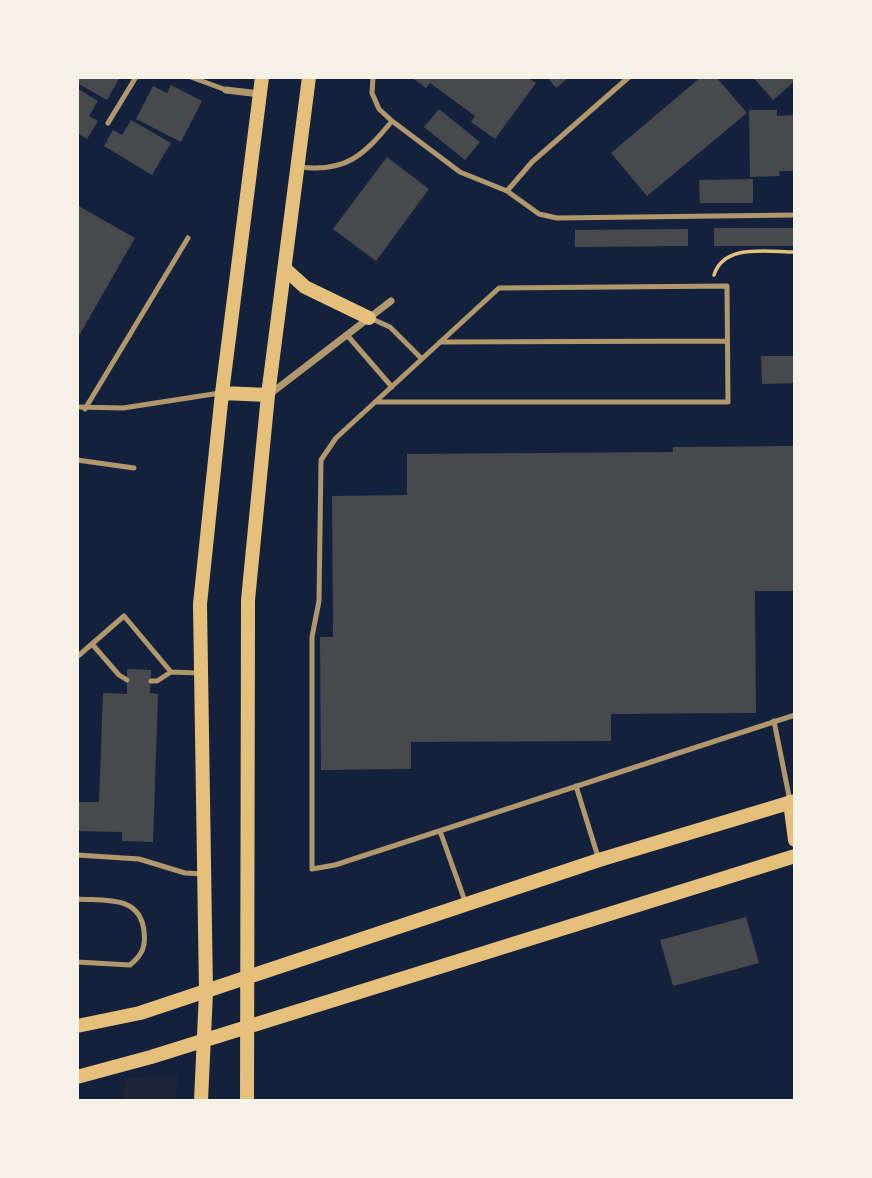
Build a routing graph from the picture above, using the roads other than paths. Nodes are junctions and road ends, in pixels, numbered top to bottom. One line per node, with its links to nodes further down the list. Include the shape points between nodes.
1 (136, 77): 10 (lane)
2 (191, 77): 7 (lane)
3 (262, 77): 8 (main road)
4 (309, 77): 11 (main road)
5 (373, 77): 9 (lane, via 372,93)
6 (629, 77): 12 (lane, via 532,162)
7 (226, 90): 8 (street)
8 (260, 94): 23 (main road)
9 (392, 121): 11 (lane, via 366,152 350,161 319,169); 12 (lane, via 460,172)
10 (108, 123)
11 (299, 167): 15 (main road)
12 (508, 191): 13 (lane, via 539,214 557,218)
13 (795, 215)
14 (188, 238): 27 (lane)
15 (285, 269): 17 (main road, via 305,287); 24 (main road)
16 (391, 301): 17 (street)
17 (369, 318): 18 (street); 21 (lane, via 390,327)
18 (347, 335): 22 (lane); 24 (street)
19 (727, 341): 20 (lane); 20 (lane, via 727,286 710,286 499,288); 25 (lane, via 727,401)
20 (440, 342): 21 (lane)
21 (422, 359): 22 (lane)
22 (391, 387): 25 (lane)
23 (222, 393): 24 (main road); 27 (lane); 33 (main road, via 200,604)
24 (268, 396): 49 (main road, via 248,600)
25 (375, 402): 40 (lane, via 336,438 321,460 319,601 312,637 312,869)
26 (77, 407): 27 (lane)
27 (85, 409)
28 (77, 460): 29 (lane)
29 (134, 468)
30 (92, 644): 31 (lane); 32 (lane, via 124,616); 34 (lane)
31 (77, 657)
32 (171, 672): 33 (lane); 35 (lane)
33 (201, 673): 45 (main road)
34 (127, 680)
35 (151, 681)
36 (795, 715): 37 (lane)
37 (774, 722): 38 (lane); 39 (lane)
38 (576, 786): 40 (lane); 44 (lane)
39 (793, 802): 41 (main road); 44 (main road)
40 (440, 831): 47 (lane)
41 (795, 841)
42 (77, 855): 45 (lane, via 139,859 184,873)
43 (795, 856): 51 (main road)
44 (599, 860): 47 (main road)
45 (204, 874): 50 (main road)
46 (77, 899): 48 (lane, via 130,905 138,911 145,948 130,965)
47 (467, 905): 49 (main road)
48 (77, 962)
49 (248, 978): 50 (main road); 51 (main road)
50 (206, 992): 52 (main road); 53 (main road)
51 (248, 1024): 53 (main road); 56 (main road)
52 (77, 1026)
53 (203, 1039): 54 (main road); 55 (main road)
54 (77, 1077)
55 (201, 1101)
56 (247, 1101)

